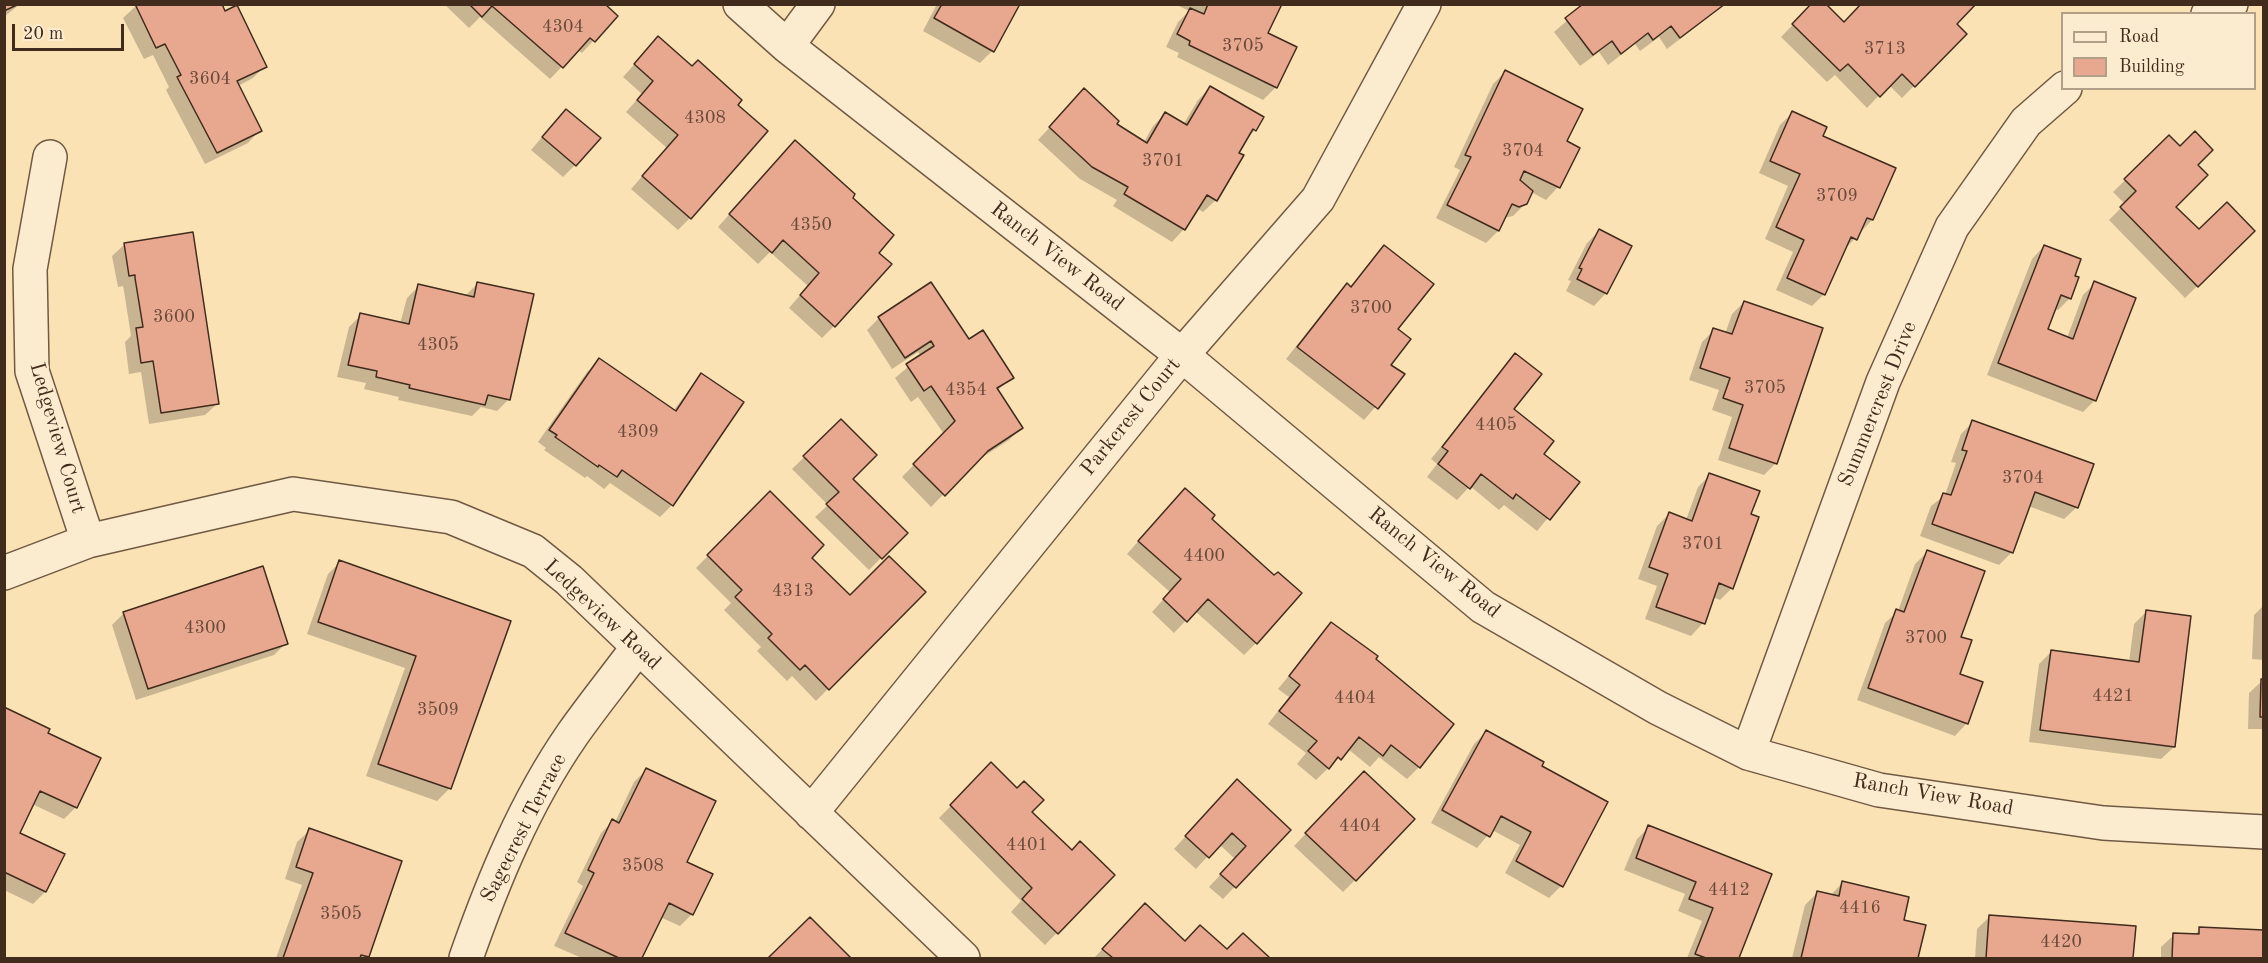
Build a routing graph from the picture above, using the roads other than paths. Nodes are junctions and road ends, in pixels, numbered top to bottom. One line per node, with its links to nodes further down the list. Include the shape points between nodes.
1 (740, 4): 6 (street, Ranch View Road)
2 (818, 4): 6 (street)
3 (1424, 4): 9 (street, Parkcrest Court, via 1318,199)
4 (2231, 4): 5 (street)
5 (2213, 12)
6 (787, 46): 9 (street, Ranch View Road)
7 (2063, 90): 13 (street, Summercrest Drive, via 2026,122 1952,227 1883,381)
8 (50, 157): 10 (street, Ledgeview Court, via 30,269 32,371)
9 (1182, 355): 13 (street, Ranch View Road, via 1483,607 1658,708); 14 (street, Parkcrest Court)
10 (88, 541): 11 (street, Ledgeview Road); 12 (street, Ledgeview Road, via 293,494 451,517 533,551)
11 (4, 573)
12 (638, 647): 14 (street, Ledgeview Road); 16 (street, Sagecrest Terrace, via 571,737 536,794 489,893)
13 (1748, 753): 15 (street, Ranch View Road, via 1879,790 2103,823)
14 (811, 813): 17 (street, Ledgeview Road)
15 (2264, 832)
16 (466, 958)
17 (963, 958)

